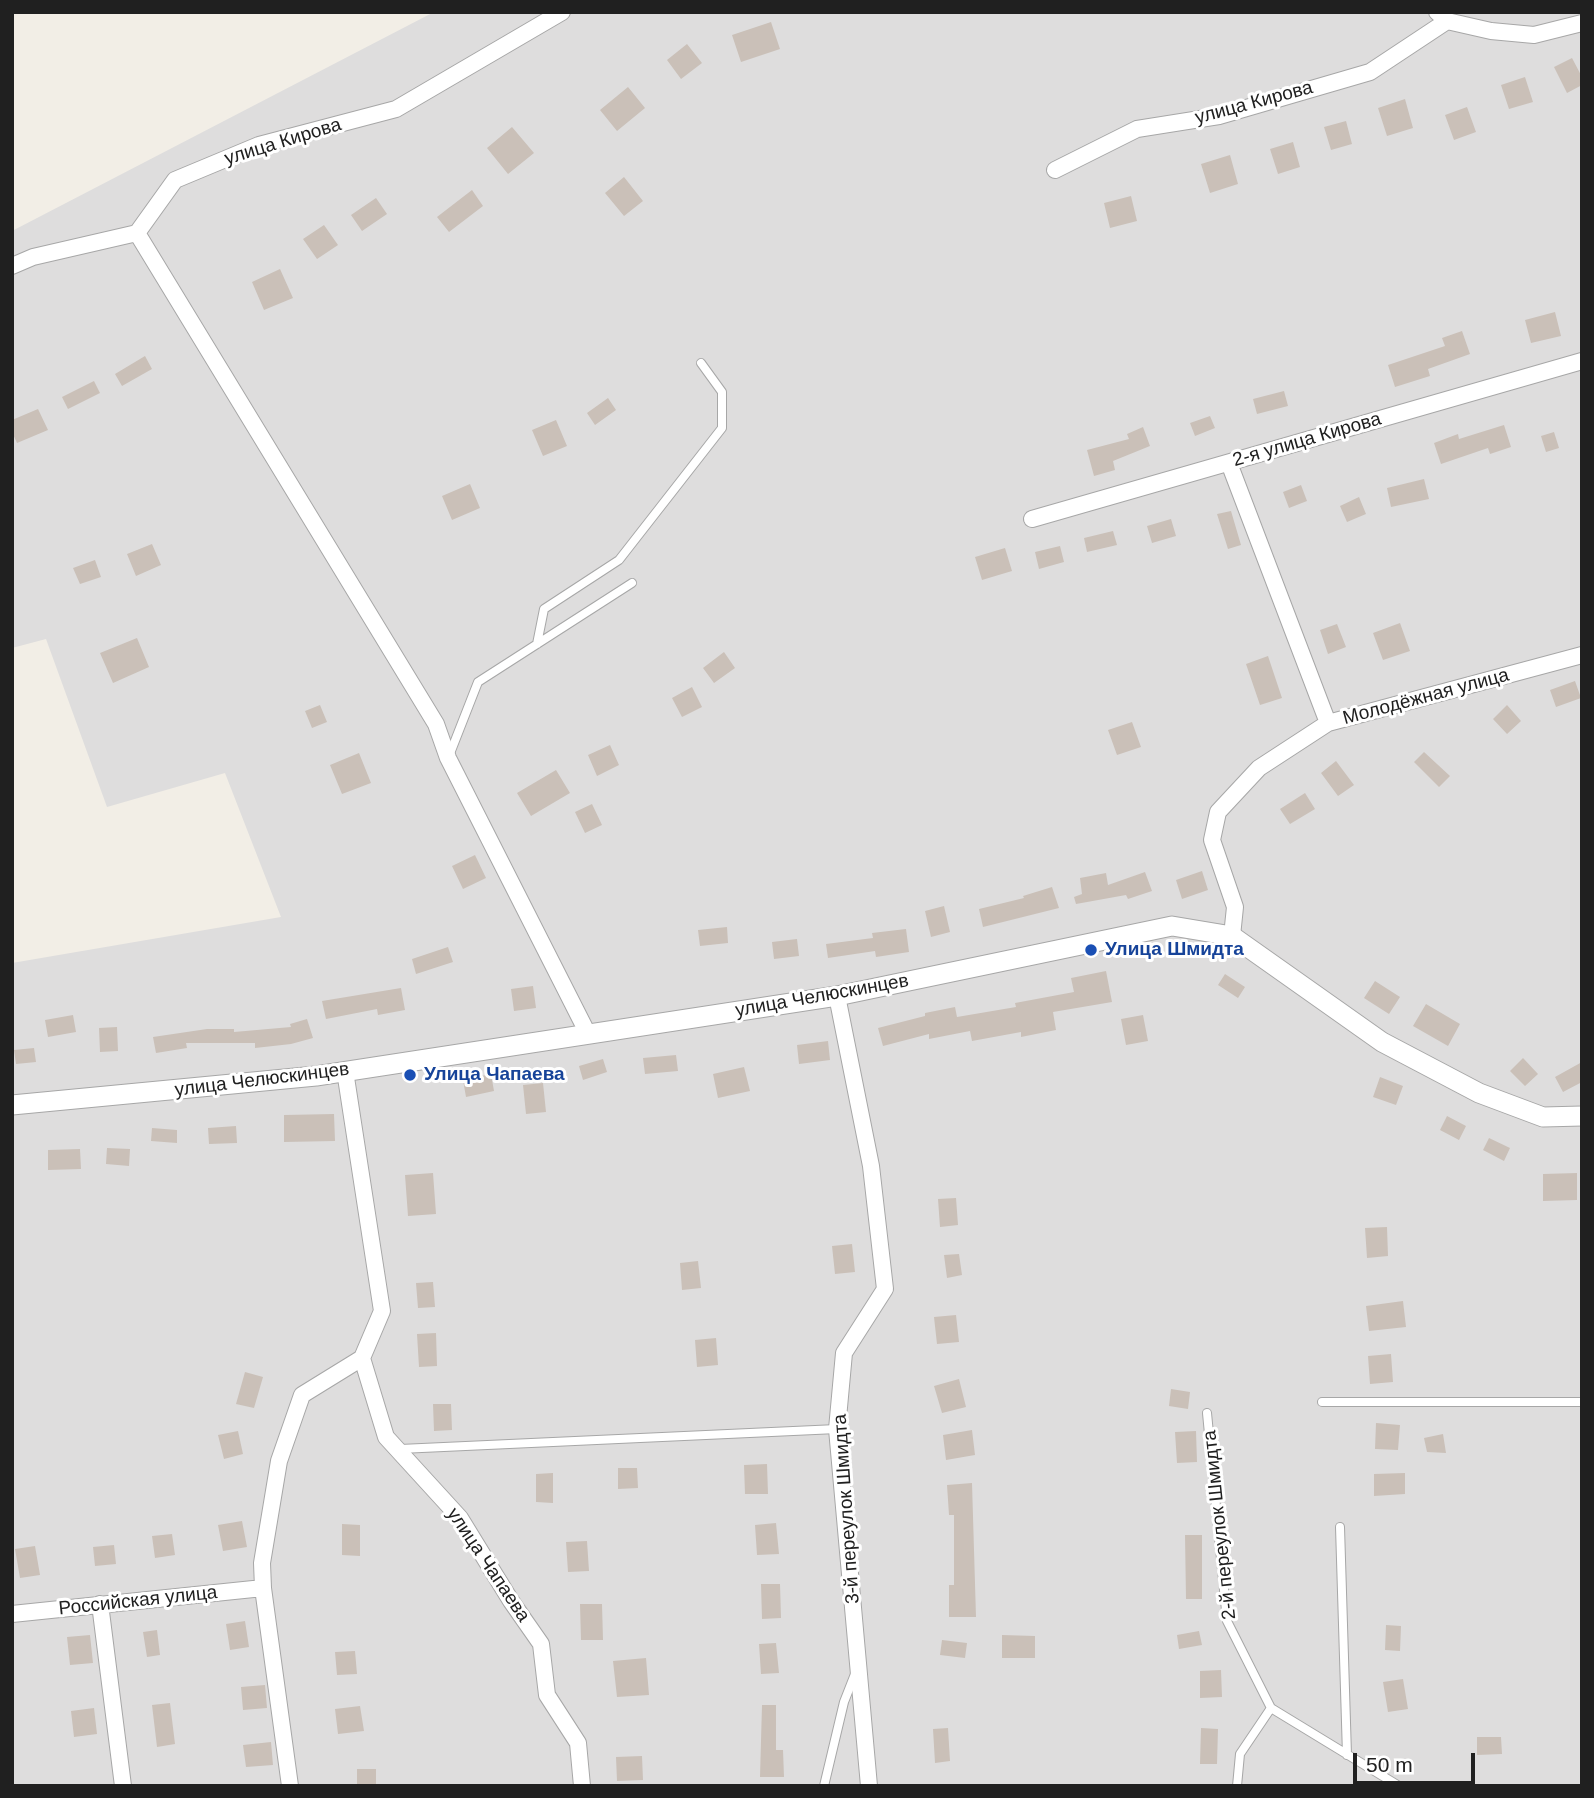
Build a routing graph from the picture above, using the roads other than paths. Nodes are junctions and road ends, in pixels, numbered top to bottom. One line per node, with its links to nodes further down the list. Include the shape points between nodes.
1 (562, 12): 5 (street, улица Кирова, via 396,109 259,145 175,180)
2 (1442, 17): 3 (street, улица Кирова, via 1491,31 1534,35); 4 (street, улица Кирова, via 1370,72 1219,116 1137,129)
3 (1582, 23)
4 (1055, 170)
5 (137, 233): 6 (street); 15 (street, via 436,724)
6 (12, 266)
7 (1582, 361): 9 (street, 2-я улица Кирова)
8 (701, 363): 12 (lane, via 722,392 722,428 620,560 544,609)
9 (1229, 463): 10 (street, 2-я улица Кирова); 14 (street)
10 (1032, 519)
11 (632, 583): 12 (lane)
12 (537, 644): 15 (lane, via 478,682)
13 (1582, 654): 14 (street, Молодёжная улица)
14 (1328, 723): 16 (street, Молодёжная улица, via 1259,768 1218,812 1212,840 1235,907)
15 (448, 758): 18 (street)
16 (1232, 936): 17 (street, улица Челюскинцев, via 1172,926); 21 (street, улица Челюскинцев, via 1382,1042 1479,1093 1544,1117)
17 (837, 996): 18 (street, улица Челюскинцев); 26 (street, 3-й переулок Шмидта, via 871,1166 885,1289 844,1353)
18 (588, 1034): 19 (street, улица Челюскинцев)
19 (345, 1071): 20 (street, улица Челюскинцев); 22 (street, via 382,1311)
20 (12, 1105)
21 (1582, 1116)
22 (362, 1359): 27 (street, улица Чапаева, via 386,1437); 29 (street, via 302,1395 279,1461 262,1563)
23 (1322, 1402): 24 (lane)
24 (1582, 1402)
25 (1207, 1413): 33 (lane, 2-й переулок Шмидта, via 1227,1621)
26 (837, 1429): 27 (lane); 39 (street, 3-й переулок Шмидта)
27 (398, 1449): 37 (street, улица Чапаева, via 460,1518 541,1644 547,1695 578,1743)
28 (1340, 1527): 34 (lane)
29 (263, 1588): 30 (street, Российская улица); 36 (street)
30 (100, 1604): 31 (street, Российская улица); 35 (street)
31 (12, 1614)
32 (858, 1669): 38 (lane, via 844,1702)
33 (1271, 1708): 34 (lane); 40 (lane, via 1240,1754)
34 (1346, 1755): 41 (lane)
35 (123, 1786)
36 (290, 1786)
37 (582, 1786)
38 (824, 1786)
39 (869, 1786)
40 (1237, 1786)
41 (1399, 1786)

